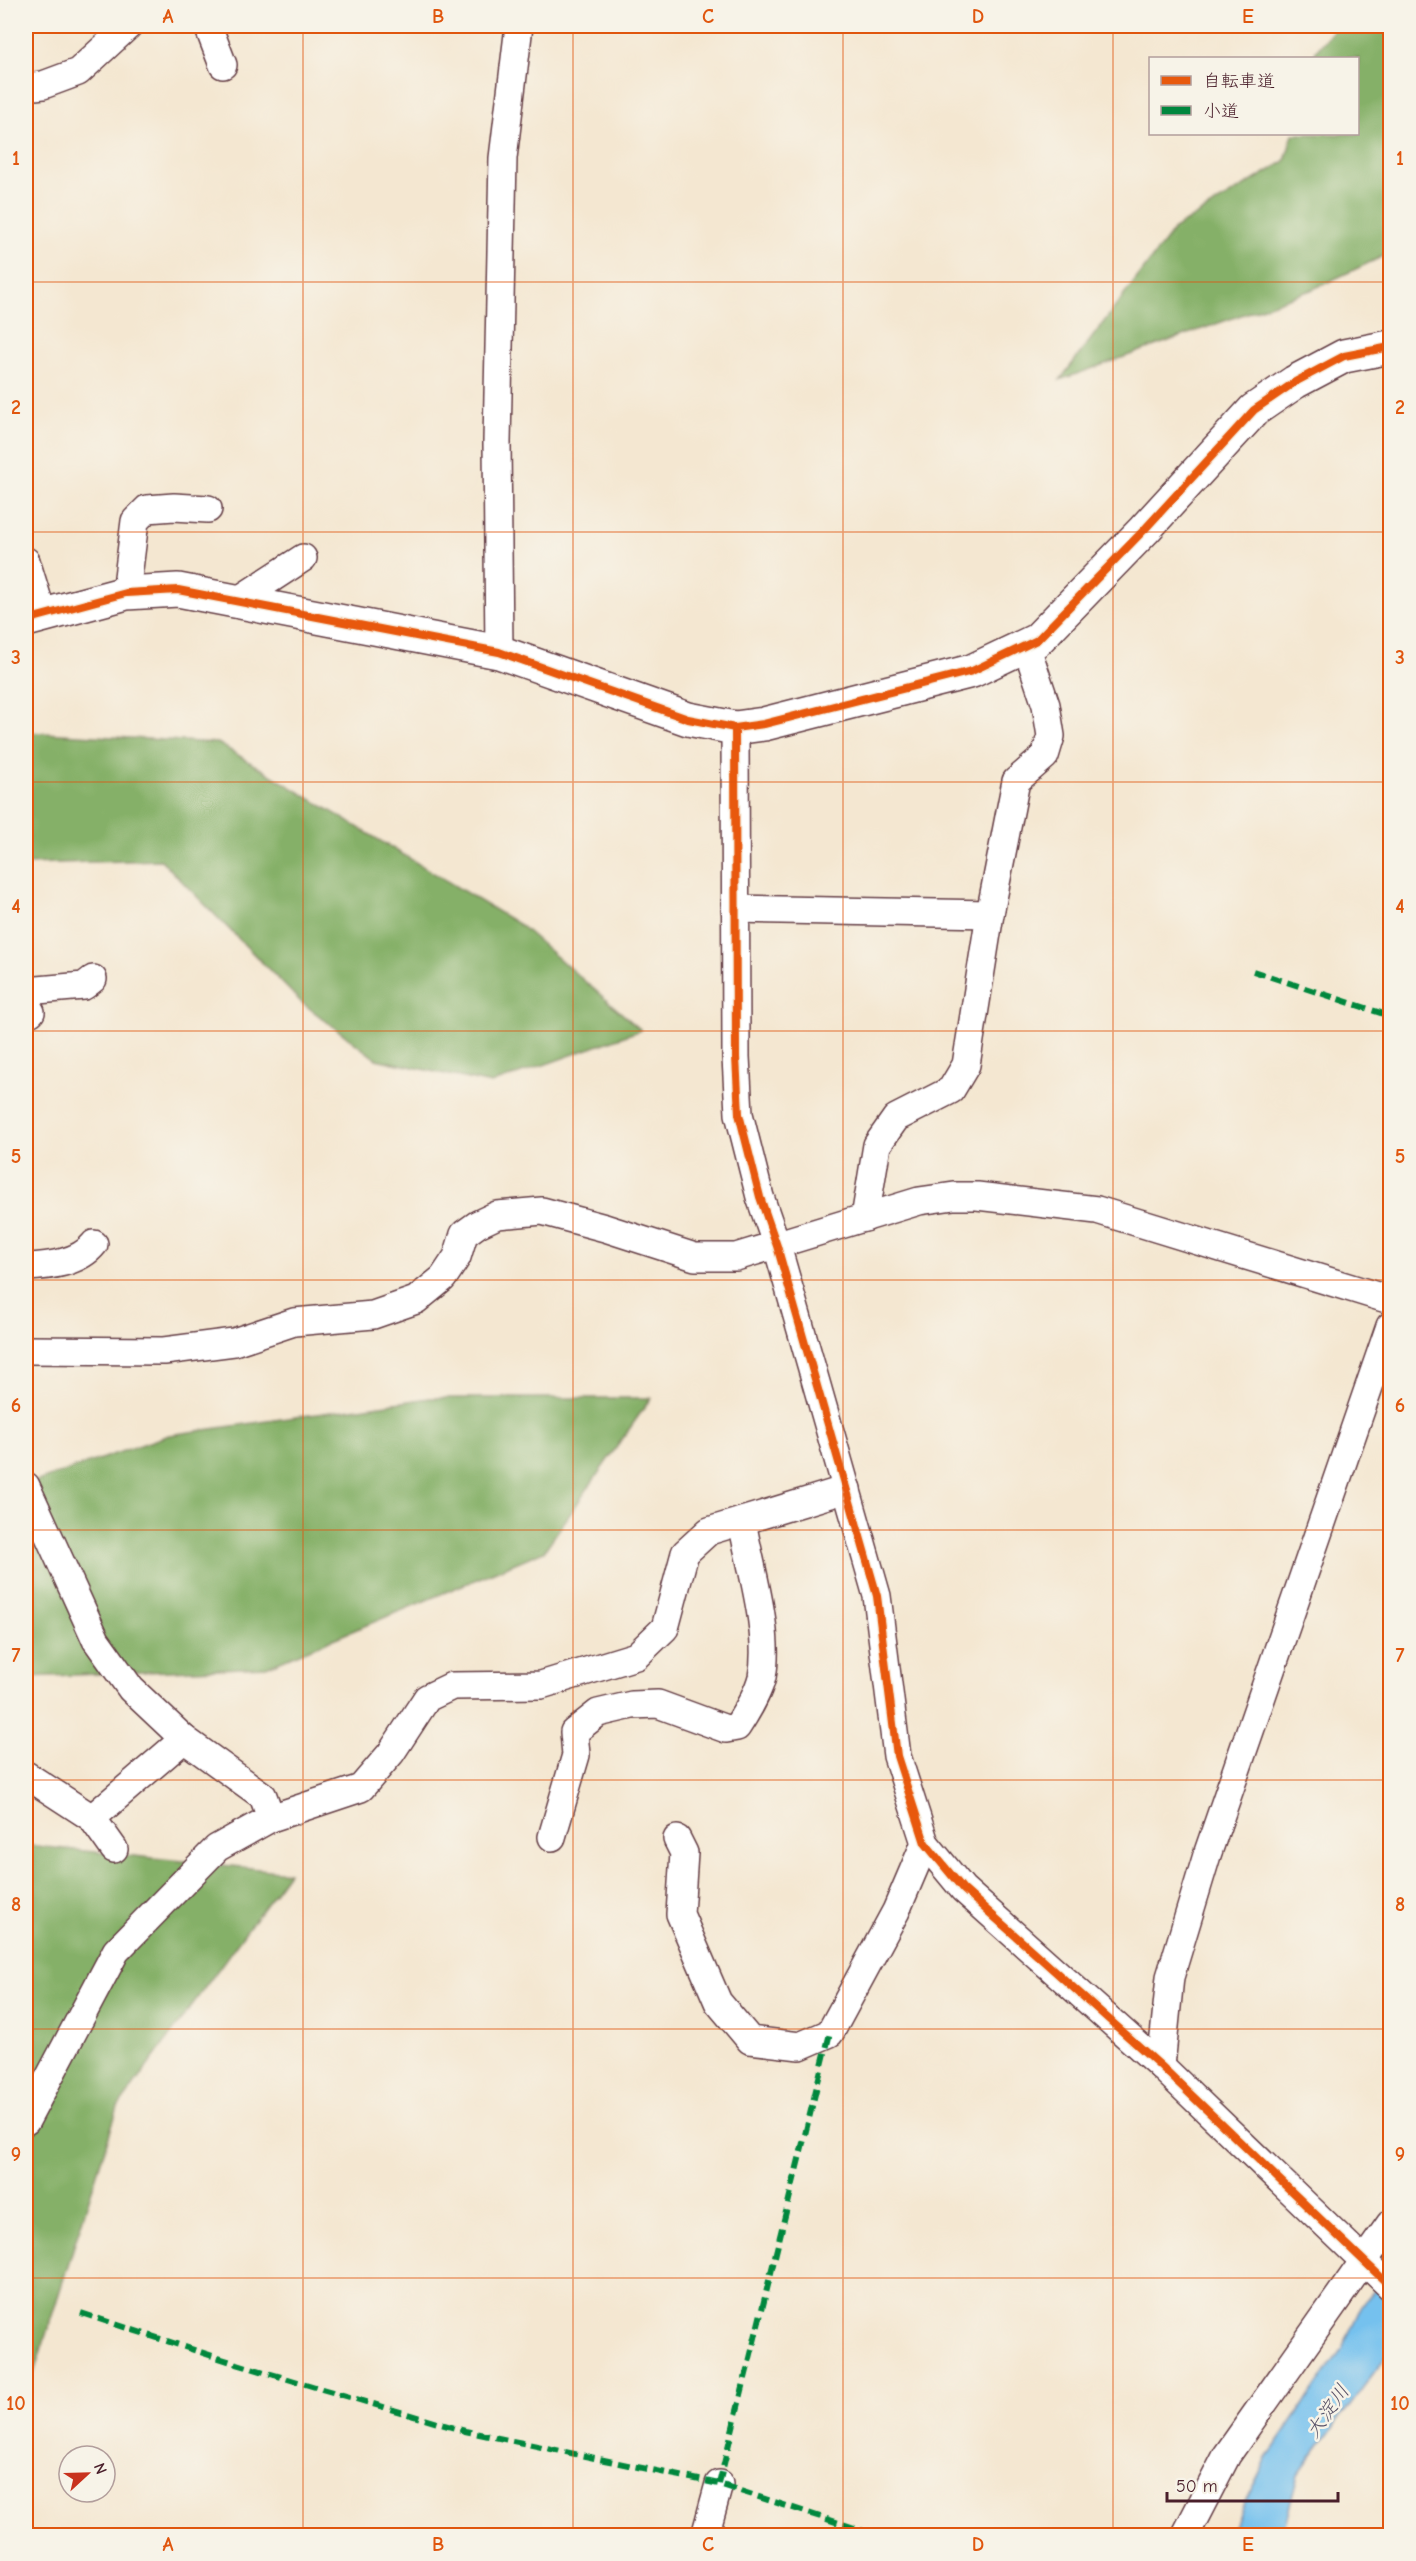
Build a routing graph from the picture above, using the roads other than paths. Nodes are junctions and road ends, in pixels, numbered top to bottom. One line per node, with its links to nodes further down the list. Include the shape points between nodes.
1 (128, 26): 5 (street, via 78,72)
2 (208, 26): 4 (street)
3 (519, 26): 14 (street, via 504,158 497,442)
4 (224, 65)
5 (26, 87)
6 (1390, 346): 13 (street, via 1344,356 1254,410 1111,564 1037,640)
7 (208, 509): 10 (street, via 147,509 135,521)
8 (303, 558): 11 (street)
9 (26, 561): 12 (street)
10 (126, 593): 11 (street, via 178,590); 12 (street)
11 (237, 601): 14 (street)
12 (34, 618)
13 (1026, 645): 15 (street, via 972,671 775,722); 17 (street, via 1046,705 1051,736 1045,756 1016,781)
14 (499, 652): 15 (street, via 688,719)
15 (735, 728): 16 (street)
16 (735, 909): 17 (street); 22 (street, via 739,1114)
17 (990, 914): 20 (street, via 966,1065 951,1090 896,1119 877,1145)
18 (93, 980): 19 (street)
19 (27, 1004)
20 (865, 1218): 22 (street); 24 (street, via 919,1201 954,1196 1097,1210)
21 (94, 1244): 23 (street, via 88,1252 66,1261)
22 (777, 1246): 26 (street, via 736,1257 695,1257 542,1211 497,1215 464,1234 457,1257 443,1278 416,1300 373,1314 294,1322 234,1342 164,1351); 28 (street)
23 (26, 1267)
24 (1390, 1300)
25 (1390, 1326): 38 (street, via 1203,1866 1170,1977)
26 (26, 1350)
27 (26, 1486): 30 (street, via 96,1640 131,1689)
28 (847, 1490): 29 (street); 36 (street, via 877,1596 897,1756)
29 (741, 1521): 33 (street, via 709,1532 685,1553 665,1628 636,1656 541,1685 452,1686 427,1698 391,1753 361,1788); 34 (street, via 765,1642 762,1679 746,1713 737,1727 726,1729 658,1704 597,1713 574,1732 576,1755)
30 (184, 1739): 32 (street); 33 (street, via 263,1796)
31 (26, 1775): 32 (street)
32 (92, 1818): 37 (street)
33 (272, 1818): 39 (street, via 217,1848 116,1951)
34 (552, 1837)
35 (677, 1839): 36 (street, via 684,1853 680,1914 718,2002 750,2040 800,2046 830,2033 896,1911)
36 (925, 1843): 38 (street, via 963,1889)
37 (114, 1849)
38 (1161, 2066): 41 (street)
39 (26, 2121)
40 (1390, 2224): 41 (street)
41 (1376, 2274): 44 (street, via 1227,2456)
42 (719, 2484): 43 (street)
43 (705, 2535)
44 (1185, 2535)

